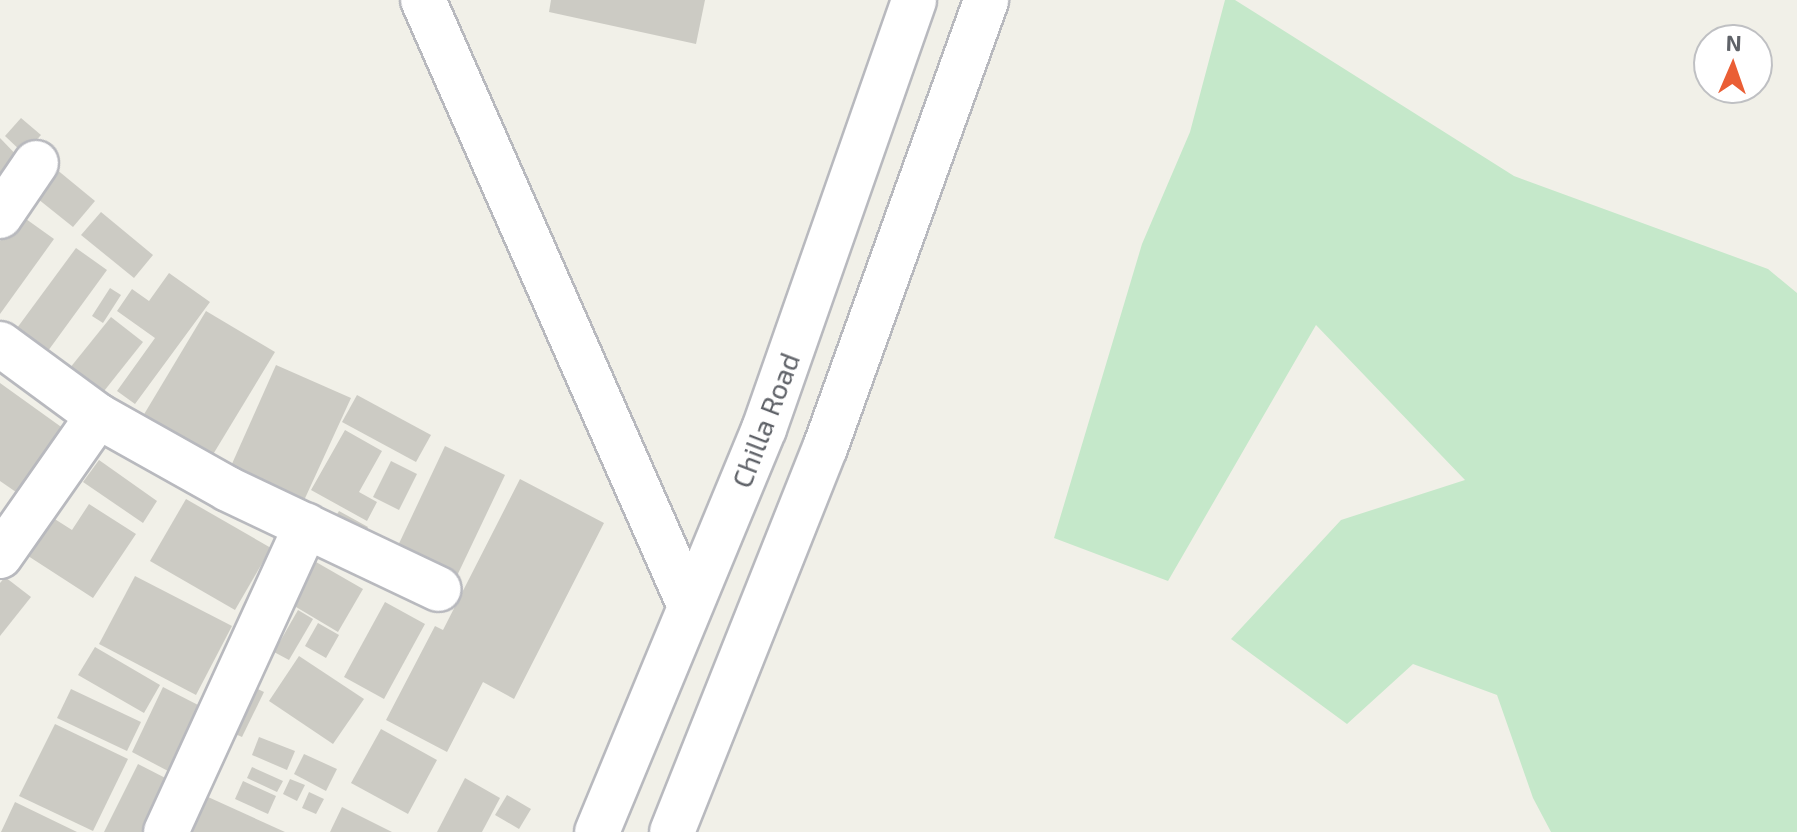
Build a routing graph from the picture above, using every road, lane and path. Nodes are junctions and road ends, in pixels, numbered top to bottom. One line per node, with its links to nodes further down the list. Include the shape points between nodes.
1 (423, 0): 11 (main road)
2 (914, 0): 11 (main road, Chilla Road, via 764,429)
3 (986, 0): 14 (main road, via 825,448)
4 (36, 163): 5 (main road)
5 (0, 216)
6 (0, 344): 7 (main road)
7 (98, 416): 8 (main road); 9 (main road)
8 (306, 526): 10 (main road); 12 (main road)
9 (0, 556)
10 (439, 589)
11 (689, 604): 13 (main road, Chilla Road)
12 (166, 832)
13 (597, 832)
14 (672, 832)

